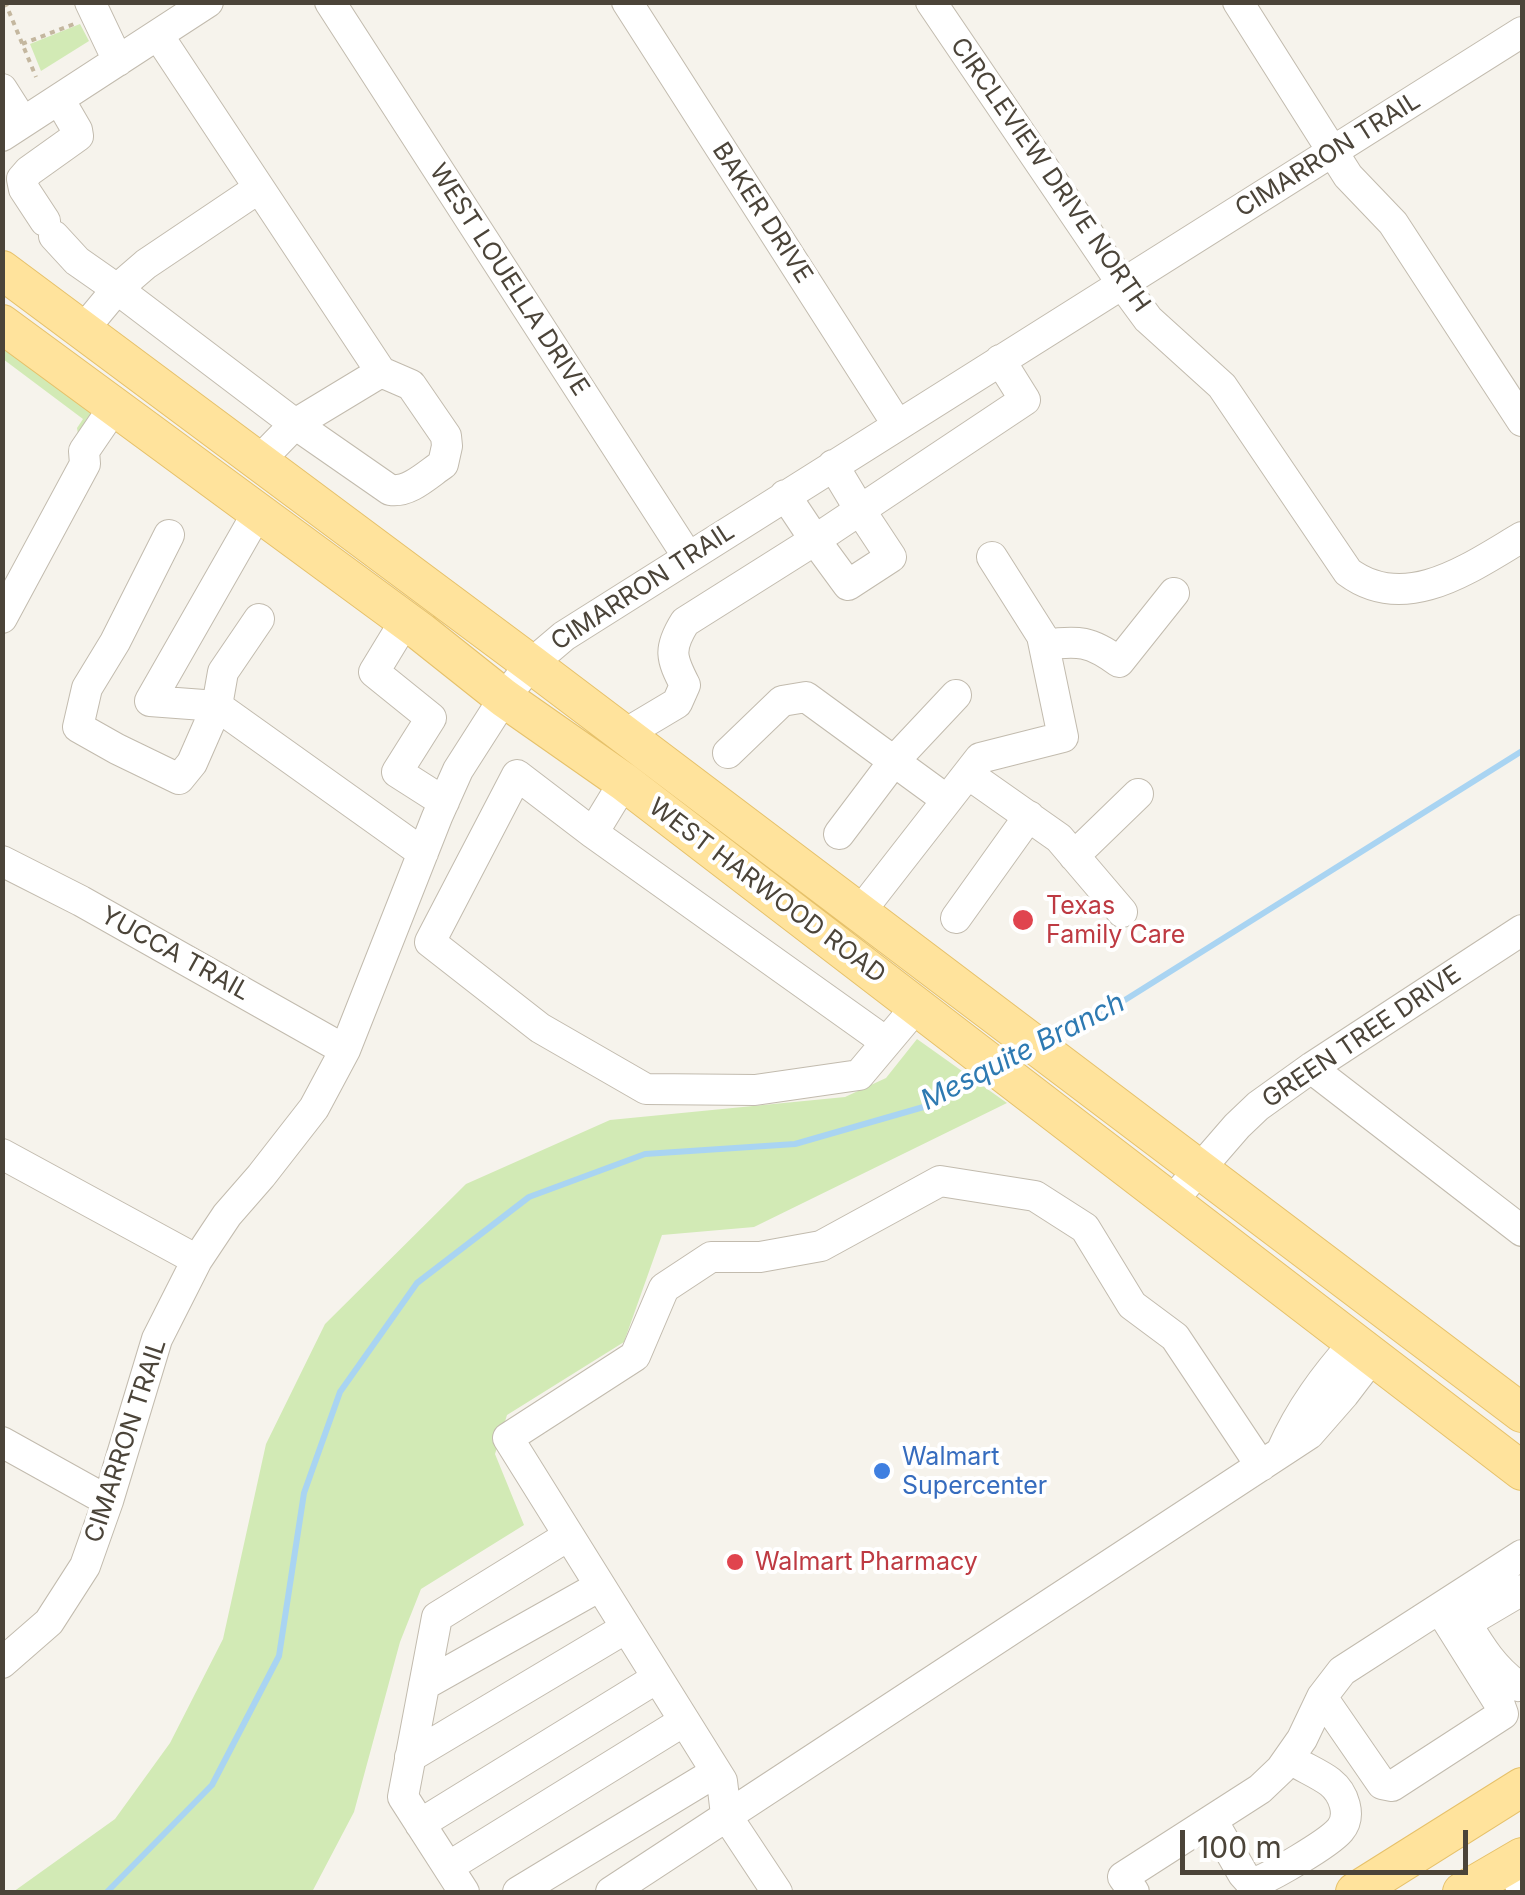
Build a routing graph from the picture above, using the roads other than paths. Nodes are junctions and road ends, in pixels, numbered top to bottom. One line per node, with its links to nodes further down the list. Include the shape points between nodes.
1 (208, 2): 8 (street)
2 (330, 2): 34 (street, WEST LOUELLA DRIVE)
3 (627, 2): 25 (street, BAKER DRIVE)
4 (931, 2): 16 (street, CIRCLEVIEW DRIVE NORTH)
5 (1238, 2): 13 (street)
6 (86, 12): 9 (street)
7 (1522, 32): 13 (street, CIMARRON TRAIL)
8 (158, 35): 9 (street); 14 (street)
9 (118, 61): 11 (street)
10 (2, 89): 12 (street)
11 (59, 100): 12 (street); 17 (street, via 78,136 28,171 24,190 77,261)
12 (13, 129)
13 (1332, 152): 16 (street, CIMARRON TRAIL); 23 (street, via 1393,222)
14 (259, 188): 17 (street); 21 (street)
15 (2, 270): 19 (main road, WEST HARWOOD ROAD)
16 (1122, 285): 20 (street, CIMARRON TRAIL); 32 (street, CIRCLEVIEW DRIVE NORTH, via 1148,319 1222,386 1348,572 1362,582 1390,589 1432,585)
17 (117, 289): 19 (street); 24 (street)
18 (2, 324): 22 (main road, WEST HARWOOD ROAD)
19 (83, 330): 26 (main road, WEST HARWOOD ROAD)
20 (1000, 360): 25 (street, CIMARRON TRAIL); 29 (street, via 1025,400)
21 (382, 372): 24 (street); 24 (street, via 411,385 448,446 443,464 404,490 390,490)
22 (114, 406): 30 (main road, WEST HARWOOD ROAD); 37 (street, via 84,451 85,464)
23 (1522, 421)
24 (295, 424): 26 (street)
25 (897, 424): 27 (street, CIMARRON TRAIL)
26 (259, 461): 41 (main road, WEST HARWOOD ROAD)
27 (833, 465): 28 (street, CIMARRON TRAIL); 29 (street)
28 (785, 495): 33 (street); 34 (street, CIMARRON TRAIL)
29 (860, 510): 33 (street); 33 (street, via 891,557 848,585)
30 (258, 512): 39 (main road, WEST HARWOOD ROAD); 44 (street, via 150,701)
31 (168, 536): 44 (street, via 87,688 78,726 179,780)
32 (1522, 537)
33 (815, 540): 45 (street, via 684,622 674,640 673,661 686,685 677,703)
34 (688, 556): 41 (street, CIMARRON TRAIL)
35 (992, 558): 40 (street)
36 (1174, 592): 40 (street, via 1119,662 1076,640)
37 (2, 618)
38 (258, 619): 44 (street, via 223,672)
39 (406, 621): 43 (main road, WEST HARWOOD ROAD); 52 (street, via 374,672 430,718 398,772)
40 (1044, 644): 48 (street, via 1063,737 980,758)
41 (531, 664): 43 (street, CIMARRON TRAIL); 45 (main road, WEST HARWOOD ROAD)
42 (956, 695): 47 (street)
43 (504, 698): 49 (main road, WEST HARWOOD ROAD); 52 (street, CIMARRON TRAIL)
44 (217, 706): 57 (street)
45 (625, 734): 60 (main road, WEST HARWOOD ROAD)
46 (728, 753): 47 (street, via 782,701 806,697)
47 (894, 761): 51 (street); 55 (street)
48 (968, 774): 51 (street); 53 (street)
49 (624, 782): 54 (street); 66 (main road, WEST HARWOOD ROAD)
50 (1138, 794): 58 (street)
51 (948, 800): 60 (street)
52 (440, 809): 56 (street); 57 (street, CIMARRON TRAIL)
53 (1029, 816): 58 (street); 62 (street)
54 (593, 832): 56 (street, via 516,775); 67 (street)
55 (840, 834)
56 (483, 840): 65 (street)
57 (423, 852): 63 (street, CIMARRON TRAIL)
58 (1074, 856): 61 (street)
59 (2, 862): 68 (street, YUCCA TRAIL)
60 (860, 912): 71 (main road, WEST HARWOOD ROAD)
61 (1122, 912)
62 (956, 918)
63 (395, 924): 65 (street); 68 (street, CIMARRON TRAIL)
64 (1522, 930): 69 (street, GREEN TREE DRIVE)
65 (430, 942): 67 (street, via 540,1028 646,1090 755,1090 860,1076)
66 (917, 1006): 67 (street); 72 (main road, WEST HARWOOD ROAD)
67 (886, 1042)
68 (345, 1050): 74 (street, CIMARRON TRAIL, via 314,1108)
69 (1311, 1068): 71 (street, GREEN TREE DRIVE, via 1258,1106); 73 (street)
70 (2, 1154): 74 (street)
71 (1200, 1168): 72 (street, GREEN TREE DRIVE); 76 (main road, WEST HARWOOD ROAD)
72 (1172, 1201): 75 (main road, WEST HARWOOD ROAD)
73 (1522, 1232)
74 (197, 1260): 80 (street, CIMARRON TRAIL, via 156,1339)
75 (1364, 1349): 76 (main road, via 1379,1335 1482,1404); 78 (street, via 1309,1434); 79 (main road, WEST HARWOOD ROAD)
76 (1512, 1405)
77 (2, 1442): 80 (street)
78 (1271, 1460): 81 (street, via 1174,1337 1132,1306 1085,1228 1035,1196 940,1181 820,1246 710,1257 664,1288 635,1356 508,1438); 97 (street)
79 (1522, 1471)
80 (108, 1501): 87 (street, CIMARRON TRAIL, via 85,1566 50,1622)
81 (568, 1536): 83 (street); 90 (street, via 437,1617)
82 (1522, 1555): 85 (street)
83 (600, 1586): 86 (street); 90 (street)
84 (1522, 1590): 89 (street, via 1466,1623 1502,1674)
85 (1440, 1608): 91 (street, via 1342,1672); 91 (street, via 1503,1714 1392,1786 1382,1784)
86 (626, 1628): 88 (street); 93 (street)
87 (2, 1663)
88 (657, 1678): 92 (street); 99 (street)
89 (1522, 1684)
90 (424, 1685): 93 (street)
91 (1322, 1698): 94 (street)
92 (684, 1721): 95 (street); 101 (street)
93 (410, 1757): 99 (street, via 403,1796)
94 (1289, 1758): 98 (street, via 1260,1789); 98 (street, via 1332,1783 1346,1807 1338,1832 1252,1884)
95 (716, 1772): 97 (street); 104 (street)
96 (1522, 1788): 100 (main road)
97 (726, 1815): 105 (street); 106 (street)
98 (1212, 1820): 107 (street, via 1122,1877)
99 (420, 1824): 101 (street)
100 (1441, 1838): 108 (main road); 109 (main road, via 1439,1869)
101 (448, 1866): 103 (street)
102 (1518, 1870): 110 (main road)
103 (464, 1892)
104 (518, 1892)
105 (611, 1892)
106 (777, 1892)
107 (1134, 1892)
108 (1356, 1892)
109 (1403, 1892)
110 (1462, 1892)

